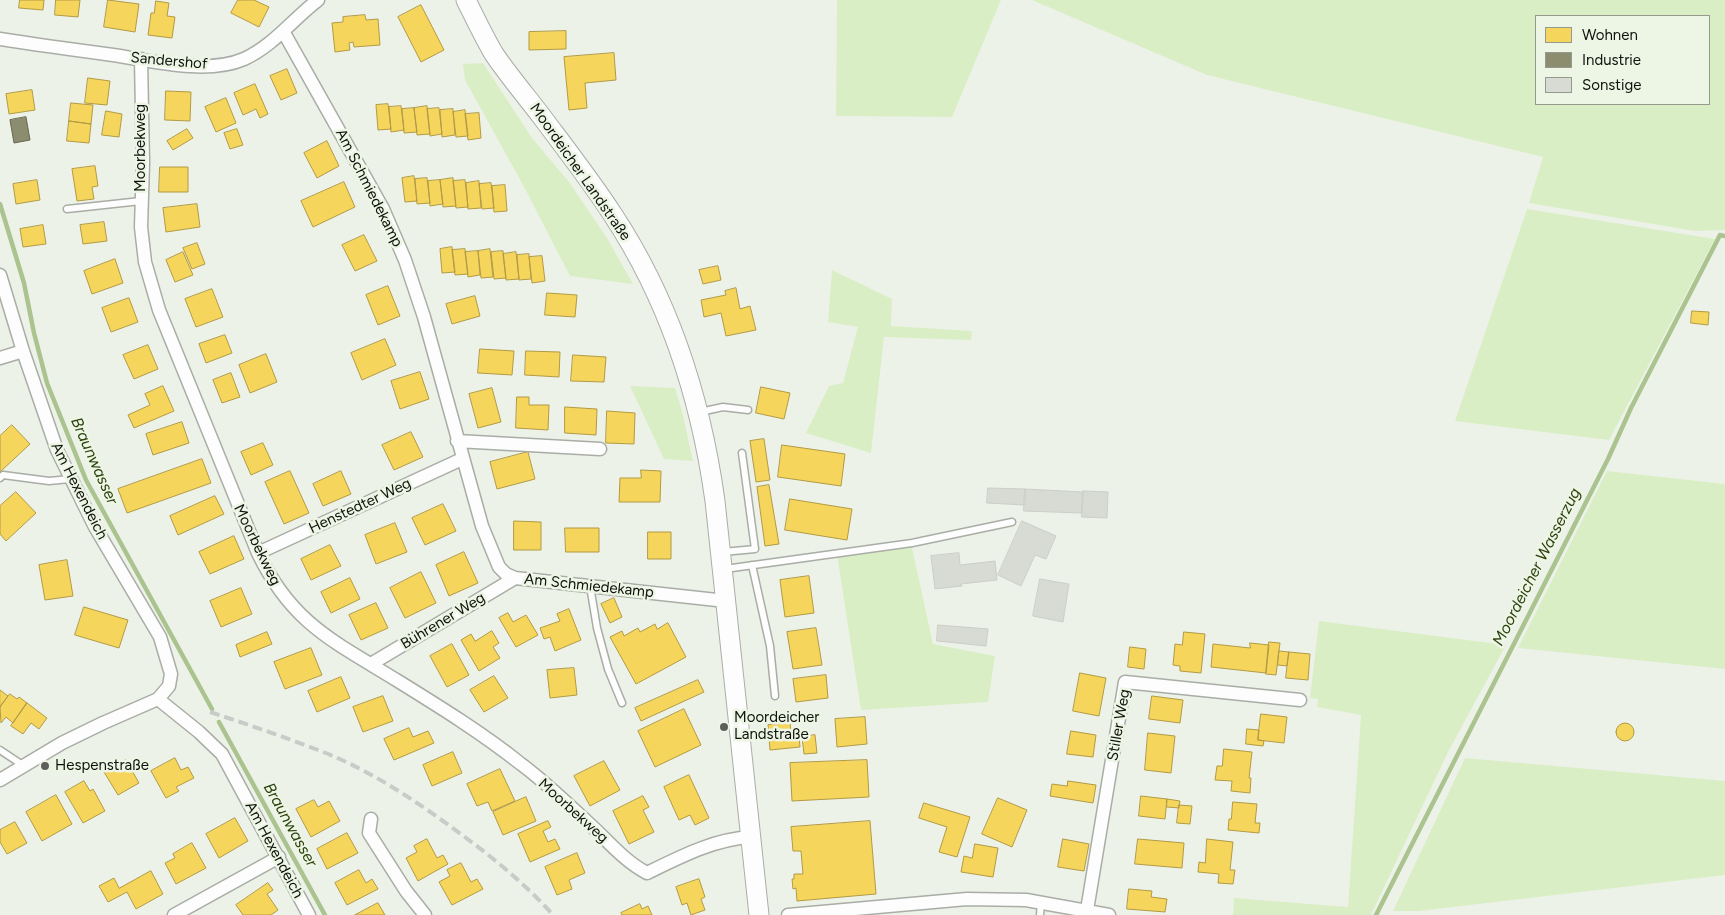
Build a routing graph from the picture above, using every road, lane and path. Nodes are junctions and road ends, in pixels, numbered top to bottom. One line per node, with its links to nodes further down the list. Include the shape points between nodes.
1 (318, 0): 3 (street, Sandershof)
2 (466, 0): 12 (main road, Moordeicher Landstraße, via 495,54 628,239 671,330)
3 (283, 31): 5 (street, Sandershof, via 263,48 226,64 194,66); 13 (street, Am Schmiedekamp, via 383,209 402,252 424,316)
4 (0, 39): 5 (street, Sandershof)
5 (141, 59): 6 (street, Moorbekweg)
6 (141, 201): 7 (lane); 20 (street, Moorbekweg, via 142,247 159,310)
7 (67, 209)
8 (0, 275): 9 (street, Am Hexendeich)
9 (22, 351): 10 (street); 18 (street, Am Hexendeich)
10 (0, 358)
11 (748, 410): 12 (lane, via 723,407)
12 (698, 412): 21 (main road, Moordeicher Landstraße, via 710,466)
13 (457, 441): 14 (street); 16 (street, Am Schmiedekamp)
14 (600, 449)
15 (742, 453): 21 (lane, via 755,549)
16 (462, 459): 20 (street, Henstedter Weg); 23 (street, Am Schmiedekamp, via 491,550 499,567)
17 (0, 478): 18 (lane, via 3,475 49,481)
18 (70, 479): 28 (street, Am Hexendeich, via 160,637 171,674 169,686)
19 (1012, 522): 22 (lane, via 912,543)
20 (258, 553): 26 (street, Moorbekweg, via 281,593 301,616 330,640)
21 (722, 561): 22 (lane); 25 (main road, Moordeicher Landstraße)
22 (752, 565): 27 (lane, via 770,646)
23 (515, 578): 24 (street, Am Schmiedekamp); 26 (street, Bührener Weg)
24 (590, 586): 25 (street, Am Schmiedekamp); 30 (lane, via 606,661)
25 (726, 601): 35 (main road, Moordeicher Landstraße)
26 (371, 664): 35 (street, Moorbekweg, via 490,740 633,866 647,873 691,852 732,838)
27 (775, 696)
28 (160, 698): 32 (street, via 70,739); 36 (street, Am Hexendeich, via 222,754)
29 (1300, 700): 38 (street, Stiller Weg, via 1126,682)
30 (622, 703)
31 (0, 750): 32 (lane)
32 (24, 766): 33 (street)
33 (0, 780)
34 (371, 819): 41 (street, via 369,833)
35 (751, 837): 42 (main road, Moordeicher Landstraße)
36 (279, 857): 39 (street); 40 (street, Am Hexendeich)
37 (1040, 909): 38 (street); 43 (street, via 1026,900 967,899)
38 (1087, 910): 44 (street)
39 (174, 915)
40 (309, 915)
41 (425, 915)
42 (759, 915)
43 (794, 915)
44 (1105, 915)

